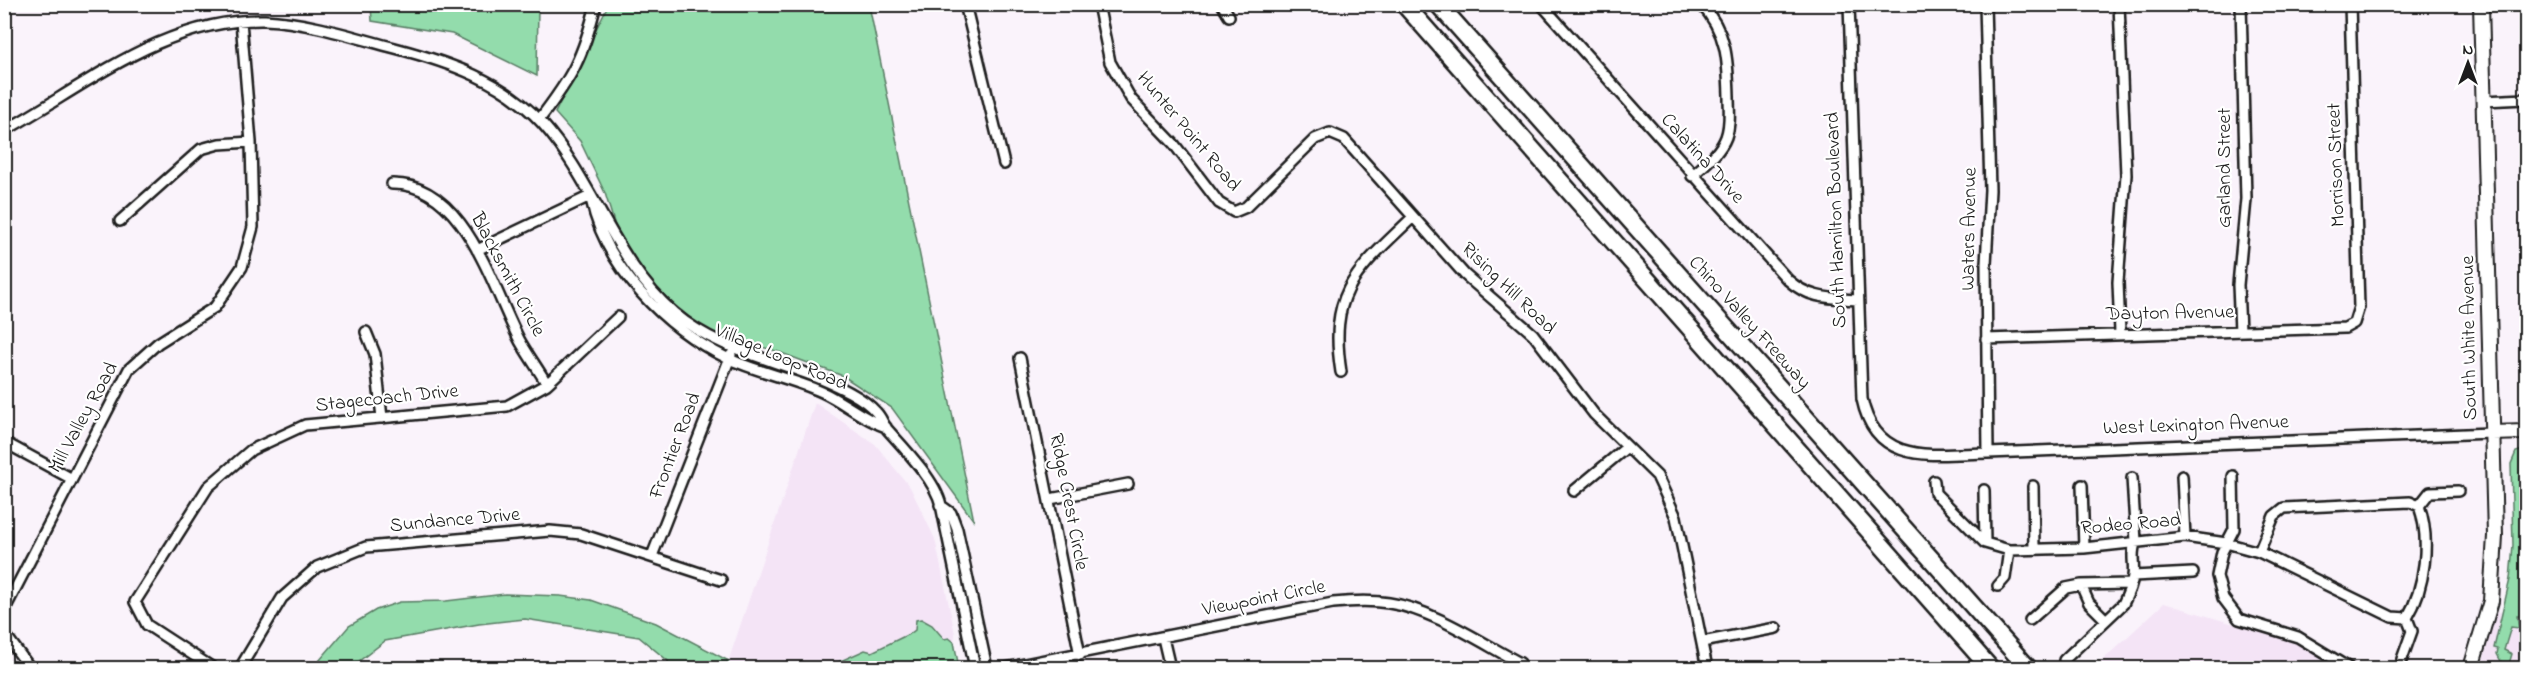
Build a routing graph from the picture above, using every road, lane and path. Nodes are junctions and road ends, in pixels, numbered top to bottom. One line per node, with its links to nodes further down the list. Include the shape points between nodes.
1 (596, 4): 19 (street, via 586,44 571,78)
2 (965, 4): 22 (street)
3 (1098, 4): 26 (street, Hunter Point Road, via 1110,62 1131,99 1174,144 1219,202)
4 (1222, 4): 15 (street)
5 (1404, 4): 98 (highway)
6 (1438, 4): 99 (highway, Chino Valley Freeway)
7 (1541, 4): 23 (street, Calatina Drive)
8 (1701, 4): 23 (street, via 1722,33 1728,52 1730,125 1716,152)
9 (1849, 4): 30 (street, South Hamilton Boulevard)
10 (1985, 4): 36 (street, Waters Avenue, via 1990,190)
11 (2119, 4): 35 (street, via 2126,175 2118,282)
12 (2241, 4): 33 (street, Garland Street, via 2246,199 2238,285)
13 (2350, 4): 32 (street, Morrison Street, via 2359,307)
14 (2481, 4): 18 (street, South White Avenue)
15 (1229, 16)
16 (241, 21): 19 (street, Village Loop Road, via 294,24 425,56 495,86); 20 (street, Village Loop Road, via 181,33 131,55); 21 (street, Mill Valley Road)
17 (2526, 99): 18 (street)
18 (2483, 101): 46 (street, South White Avenue)
19 (539, 120): 25 (street, Village Loop Road, via 570,158)
20 (4, 131)
21 (250, 142): 28 (street, via 201,149); 52 (street, Mill Valley Road, via 253,227 242,267 215,307 158,343 129,369)
22 (1004, 164)
23 (1692, 176): 30 (street, Calatina Drive, via 1800,292 1818,298)
24 (392, 184): 29 (street, Blacksmith Circle, via 420,188 454,214)
25 (590, 196): 29 (street); 37 (street, Village Loop Road, via 600,207 635,272 653,294 702,333); 39 (street, Village Loop Road, via 608,243 644,296 674,324)
26 (1234, 212): 27 (street, Rising Hill Road, via 1246,207 1315,139 1330,132 1344,139)
27 (1413, 218): 40 (street, via 1354,276 1345,294 1337,334); 48 (street, Rising Hill Road, via 1465,275 1533,334 1594,414)
28 (120, 221)
29 (477, 250): 41 (street, Blacksmith Circle, via 521,341)
30 (1858, 300): 44 (street, South Hamilton Boulevard, via 1862,399)
31 (618, 317): 41 (street, Stagecoach Drive)
32 (2354, 323): 33 (street, Dayton Avenue, via 2345,328)
33 (2240, 331): 35 (street, Dayton Avenue)
34 (366, 332): 42 (street, via 375,354)
35 (2120, 333): 36 (street, Dayton Avenue)
36 (1986, 339): 49 (street, Waters Avenue)
37 (734, 348): 39 (street, Frontier Road); 43 (street, Village Loop Road, via 839,388 877,413)
38 (1020, 358): 61 (street, Ridge Crest Circle)
39 (729, 359): 43 (street, Village Loop Road, via 823,392); 72 (street, Frontier Road)
40 (1341, 372)
41 (547, 384): 42 (street, Stagecoach Drive, via 507,406)
42 (382, 418): 91 (street, Stagecoach Drive, via 305,425 251,450 208,487 135,602 147,625)
43 (886, 427): 62 (street, Village Loop Road, via 911,457)
44 (1874, 432): 49 (street, West Lexington Avenue, via 1889,445 1913,454)
45 (2526, 432): 46 (street, West Lexington Avenue)
46 (2491, 433): 49 (street, West Lexington Avenue); 101 (street, South White Avenue, via 2495,536 2491,601)
47 (4, 442): 52 (street)
48 (1627, 447): 59 (street); 85 (street, Rising Hill Road, via 1657,476 1676,517)
49 (1988, 453)
50 (2182, 476): 64 (street)
51 (2233, 476): 67 (street, via 2234,529)
52 (72, 478): 78 (street, Mill Valley Road)
53 (2132, 478): 65 (street)
54 (1934, 481): 66 (street, Rodeo Road, via 1935,494)
55 (1128, 484): 61 (street)
56 (2082, 485): 69 (street)
57 (2032, 486): 68 (street)
58 (1984, 490): 66 (street)
59 (1574, 491)
60 (2458, 491): 63 (street, via 2430,492)
61 (1050, 499): 86 (street, Ridge Crest Circle)
62 (940, 505): 93 (street, Village Loop Road); 94 (street, Village Loop Road, via 951,513 957,529)
63 (2419, 506): 71 (street, via 2410,502 2284,508 2274,516); 79 (street, via 2425,522 2424,559 2417,601)
64 (2185, 537): 65 (street, Rodeo Road); 67 (street, Rodeo Road)
65 (2136, 542): 69 (street, Rodeo Road); 75 (street, via 2132,551)
66 (1985, 543): 70 (street, Rodeo Road)
67 (2226, 543): 71 (street, Rodeo Road); 100 (street, via 2217,576 2223,598 2239,619 2298,637)
68 (2034, 548): 69 (street, Rodeo Road); 70 (street, Rodeo Road)
69 (2084, 548)
70 (2009, 550): 77 (street, via 2005,578)
71 (2259, 552): 79 (street, Rodeo Road, via 2373,609 2392,617)
72 (652, 556): 74 (street, Sundance Drive); 92 (street, Sundance Drive, via 581,534 550,531 366,547 317,567 282,598)
73 (2193, 573): 75 (street)
74 (721, 580)
75 (2132, 580): 76 (street); 81 (street, via 2123,604)
76 (2081, 585): 80 (street, via 2066,588); 81 (street, via 2089,603)
77 (1998, 586)
78 (4, 618)
79 (2408, 618): 87 (street, via 2412,631)
80 (2030, 620)
81 (2106, 620): 88 (street)
82 (1776, 628): 85 (street)
83 (4, 633): 90 (street)
84 (1163, 638): 86 (street, Viewpoint Circle); 89 (street, Viewpoint Circle, via 1362,600 1391,603 1431,617); 96 (street)
85 (1702, 642): 97 (street, Rising Hill Road)
86 (1080, 655): 95 (street, Viewpoint Circle)
87 (2402, 658)
88 (2064, 660)
89 (1520, 663)
90 (30, 669)
91 (213, 669)
92 (240, 669)
93 (975, 669)
94 (987, 669)
95 (1005, 669)
96 (1170, 669)
97 (1707, 669)
98 (1990, 669)
99 (2028, 669)
100 (2349, 669)
101 (2471, 669)

